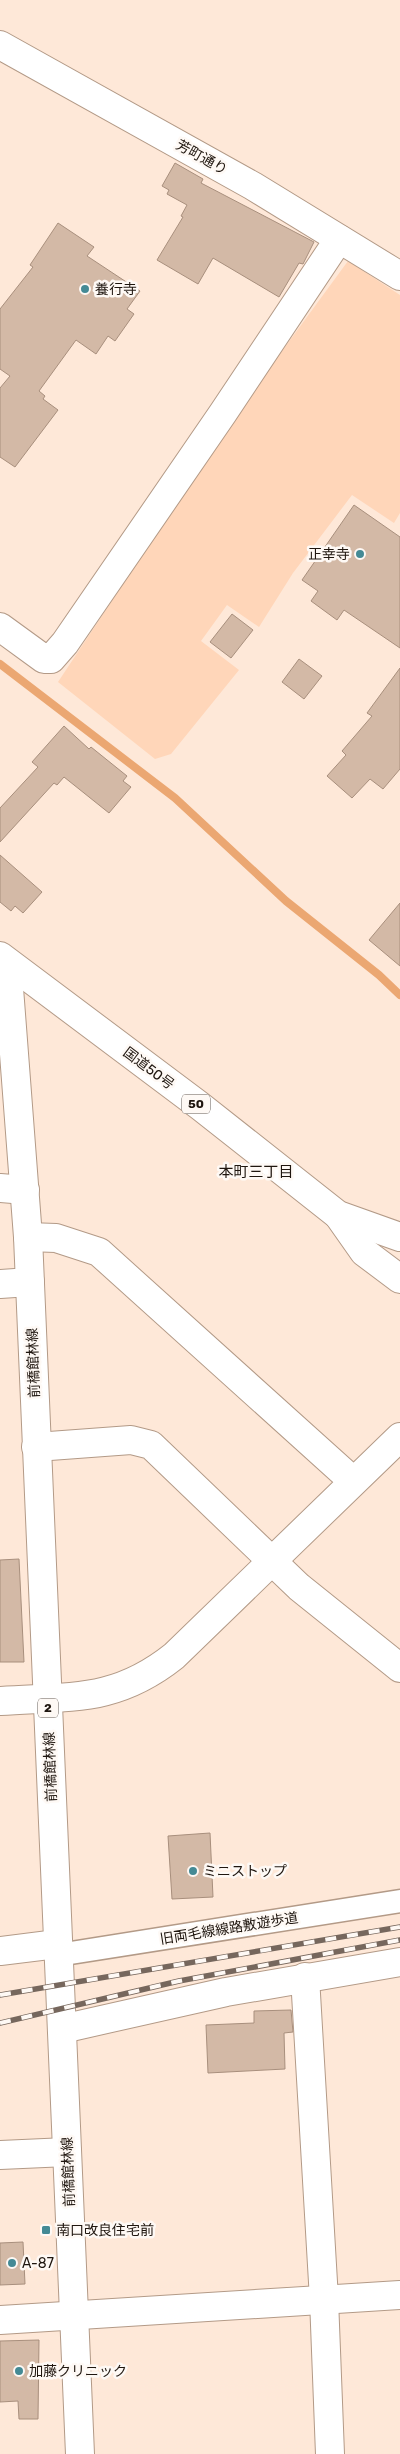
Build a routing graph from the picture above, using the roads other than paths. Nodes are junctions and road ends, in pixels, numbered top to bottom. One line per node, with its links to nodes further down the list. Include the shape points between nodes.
1 (0, 45): 2 (main road, 芳町通り, via 252,186)
2 (339, 239): 3 (main road, 芳町通り); 4 (main road, via 64,643 50,658 44,659)
3 (400, 276)
4 (0, 627)
5 (4, 959): 6 (main road, 前橋館林線 / 2); 7 (main road, 国道50号 / 50, via 200,1106)
6 (12, 1189): 8 (main road, 前橋館林線 / 2)
7 (338, 1215): 9 (main road, 国道50号 / 50); 10 (main road, via 364,1252)
8 (28, 1237): 11 (main road, 前橋館林線 / 2); 15 (main road, via 56,1238 99,1252)
9 (400, 1237)
10 (400, 1280)
11 (30, 1282): 12 (main road); 14 (main road, 前橋館林線 / 2)
12 (0, 1284)
13 (400, 1437): 15 (main road)
14 (36, 1447): 16 (main road, via 131,1440 151,1445); 18 (main road, 前橋館林線 / 2)
15 (353, 1482): 16 (main road)
16 (272, 1562): 17 (main road); 18 (main road, via 156,1670 134,1682 95,1695)
17 (400, 1668)
18 (48, 1698): 19 (main road); 21 (main road, 前橋館林線 / 2)
19 (0, 1701)
20 (400, 1901): 21 (street, 旧両毛線線路敷遊歩道)
21 (58, 1949): 22 (main road); 25 (main road, 前橋館林線 / 2)
22 (0, 1951)
23 (400, 1962): 24 (main road)
24 (305, 1977): 25 (main road); 29 (main road)
25 (62, 2029): 26 (main road, 前橋館林線 / 2)
26 (67, 2152): 27 (main road); 30 (main road, 前橋館林線 / 2)
27 (0, 2155)
28 (400, 2295): 29 (main road)
29 (324, 2299): 30 (main road); 33 (main road)
30 (74, 2314): 31 (main road); 32 (main road, 前橋館林線 / 2)
31 (0, 2320)
32 (80, 2454)
33 (330, 2454)

